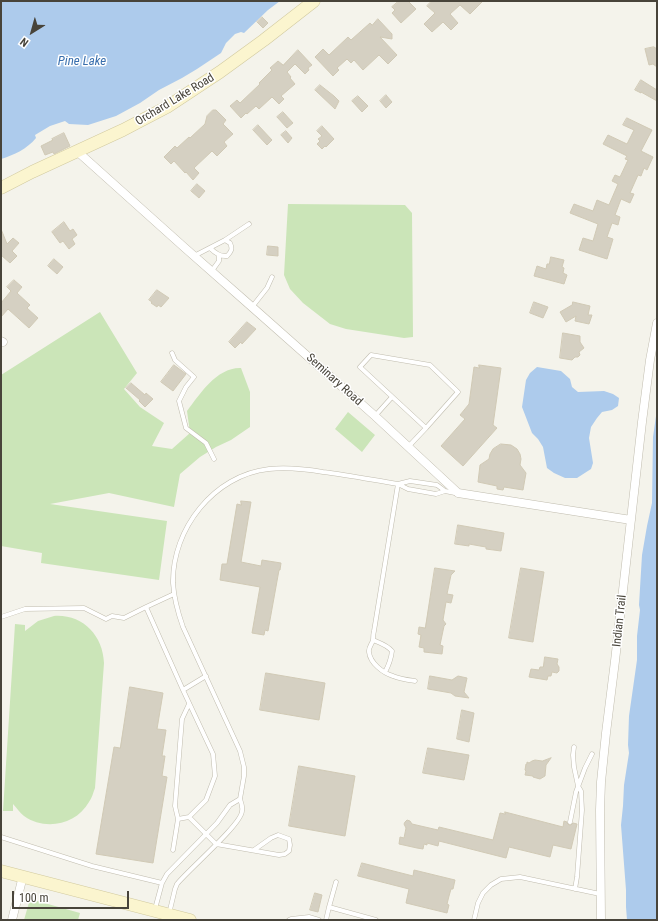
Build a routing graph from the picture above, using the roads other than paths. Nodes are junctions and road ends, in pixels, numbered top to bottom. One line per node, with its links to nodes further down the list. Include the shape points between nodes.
1 (314, 1): 2 (main road, Orchard Lake Road, via 231,64 168,107)
2 (78, 152): 3 (main road, Orchard Lake Road); 8 (street, Seminary Road)
3 (1, 188)
4 (249, 224): 5 (lane)
5 (225, 240): 6 (lane); 7 (lane, via 230,243 231,251 227,256)
6 (210, 248): 7 (lane); 8 (lane)
7 (219, 255): 9 (lane)
8 (193, 256): 9 (street, Seminary Road)
9 (211, 272): 11 (street, Seminary Road)
10 (272, 277): 11 (lane)
11 (252, 307): 15 (street, Seminary Road)
12 (657, 323): 22 (street, Indian Trail, via 650,360)
13 (172, 353): 18 (lane, via 175,360 194,377 179,401 186,428 206,443)
14 (392, 397): 15 (lane); 16 (lane); 16 (lane, via 360,367 371,355 430,365 458,392)
15 (375, 416): 17 (street, Seminary Road)
16 (426, 428): 17 (lane)
17 (408, 447): 21 (street, Seminary Road)
18 (214, 459)
19 (398, 484): 20 (lane, via 408,489 436,494); 20 (lane, via 410,481 437,485); 23 (lane, via 290,468 267,469 236,479 208,499 187,527 176,557); 27 (lane)
20 (445, 491): 21 (lane)
21 (458, 493): 22 (street)
22 (631, 520): 50 (street, Indian Trail, via 601,782)
23 (174, 594): 24 (lane); 29 (lane, via 183,627)
24 (146, 607): 25 (lane, via 124,618 112,616 106,619 84,608 25,609); 31 (lane)
25 (2, 616): 26 (lane)
26 (1, 622)
27 (373, 640): 28 (lane, via 368,653 372,661); 28 (lane, via 392,651)
28 (385, 672): 30 (lane)
29 (206, 676): 31 (lane); 36 (lane, via 241,754 244,776)
30 (415, 681)
31 (183, 690): 32 (lane)
32 (189, 704): 37 (lane, via 213,754 215,776 206,800); 38 (lane, via 182,719 175,806)
33 (574, 747): 35 (lane, via 574,767)
34 (592, 754): 35 (lane)
35 (578, 786): 39 (lane); 49 (lane, via 582,810)
36 (240, 799): 40 (lane, via 230,805); 42 (lane, via 241,815)
37 (189, 817): 38 (lane); 40 (lane)
38 (178, 819): 43 (lane)
39 (570, 822)
40 (206, 834): 42 (lane); 48 (lane, via 170,869)
41 (1, 837): 48 (lane, via 92,866)
42 (216, 844): 44 (lane); 53 (lane, via 177,884)
43 (173, 850)
44 (254, 850): 44 (lane, via 279,855 289,851 290,845 288,839 278,835)
45 (1, 870): 46 (main road)
46 (23, 876): 52 (main road); 54 (street)
47 (336, 882): 51 (lane)
48 (162, 883): 52 (lane)
49 (575, 889): 50 (lane); 60 (lane, via 520,877 501,879 483,893)
50 (601, 894): 61 (street, Indian Trail)
51 (329, 907): 58 (lane); 59 (lane)
52 (155, 911): 53 (main road)
53 (168, 914): 55 (main road)
54 (12, 920)
55 (190, 920)
56 (289, 920): 57 (lane, via 310,917)
57 (319, 920)
58 (326, 920)
59 (376, 920)
60 (474, 920)
61 (601, 920)

